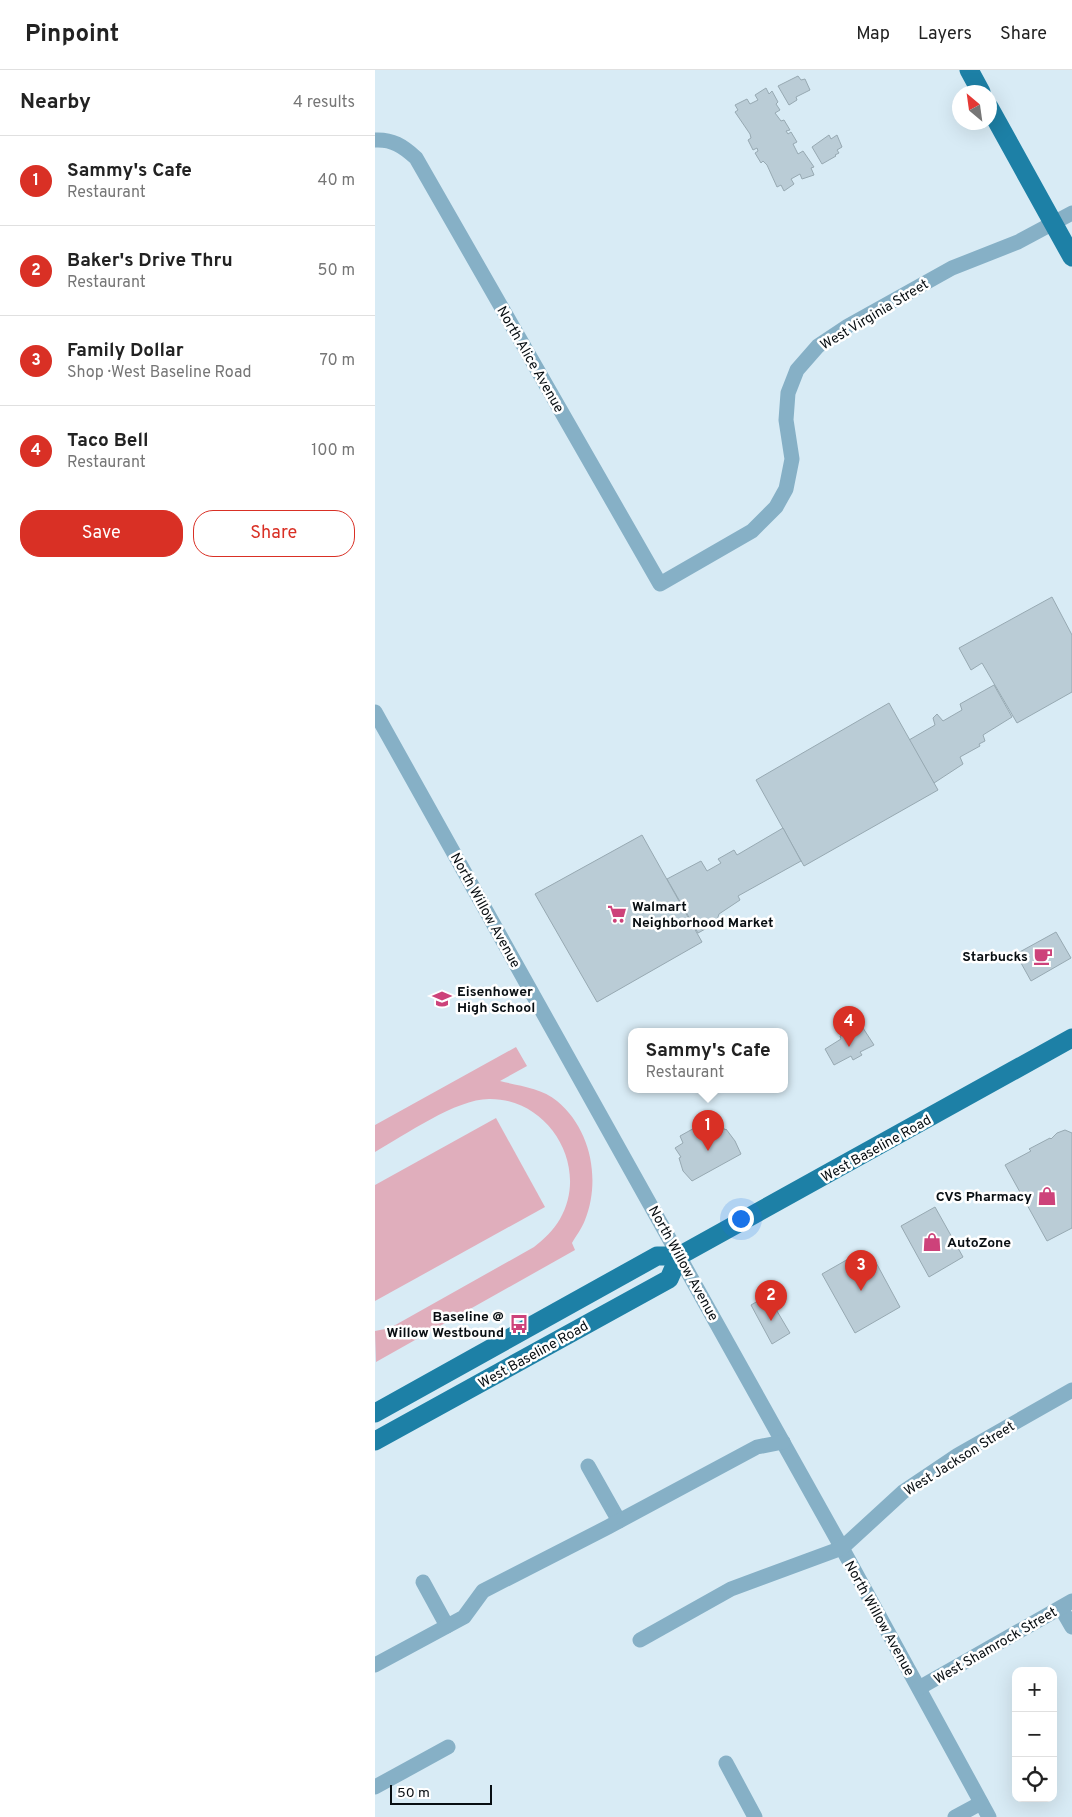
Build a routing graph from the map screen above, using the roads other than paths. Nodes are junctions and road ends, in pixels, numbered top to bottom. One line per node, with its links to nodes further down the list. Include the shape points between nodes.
1 (969, 70): 2 (main road)
2 (977, 85)
3 (997, 122): 6 (main road)
4 (375, 140): 8 (street, North Alice Avenue, via 394,142 415,158)
5 (1072, 212): 6 (street, West Virginia Street)
6 (1053, 223): 7 (main road); 8 (street, West Virginia Street, via 1018,242 952,268 818,346 797,370 787,393 785,410 792,448 791,475 776,507 752,531)
7 (1072, 257)
8 (660, 584)
9 (375, 712): 11 (street, North Willow Avenue)
10 (1072, 1038): 11 (main road, West Baseline Road)
11 (679, 1256): 13 (main road, West Baseline Road, via 657,1256); 14 (main road, West Baseline Road, via 669,1279); 15 (street, North Willow Avenue)
12 (1072, 1390): 18 (street, West Jackson Street, via 903,1492)
13 (375, 1413)
14 (375, 1441)
15 (783, 1442): 17 (street, via 757,1447); 18 (street, North Willow Avenue)
16 (588, 1466): 17 (street)
17 (619, 1522): 21 (street, via 483,1591 464,1617)
18 (842, 1548): 23 (street, West Jackson Street, via 731,1589); 25 (street, North Willow Avenue)
19 (423, 1582): 21 (street)
20 (1067, 1604): 22 (street); 25 (street, West Shamrock Street)
21 (447, 1626): 24 (street)
22 (1072, 1626)
23 (640, 1640)
24 (375, 1665)
25 (919, 1688): 29 (street, North Willow Avenue)
26 (448, 1747): 28 (street)
27 (726, 1763): 30 (street)
28 (375, 1787)
29 (981, 1803): 31 (street); 32 (street, North Willow Avenue)
30 (755, 1817)
31 (955, 1817)
32 (989, 1817)

